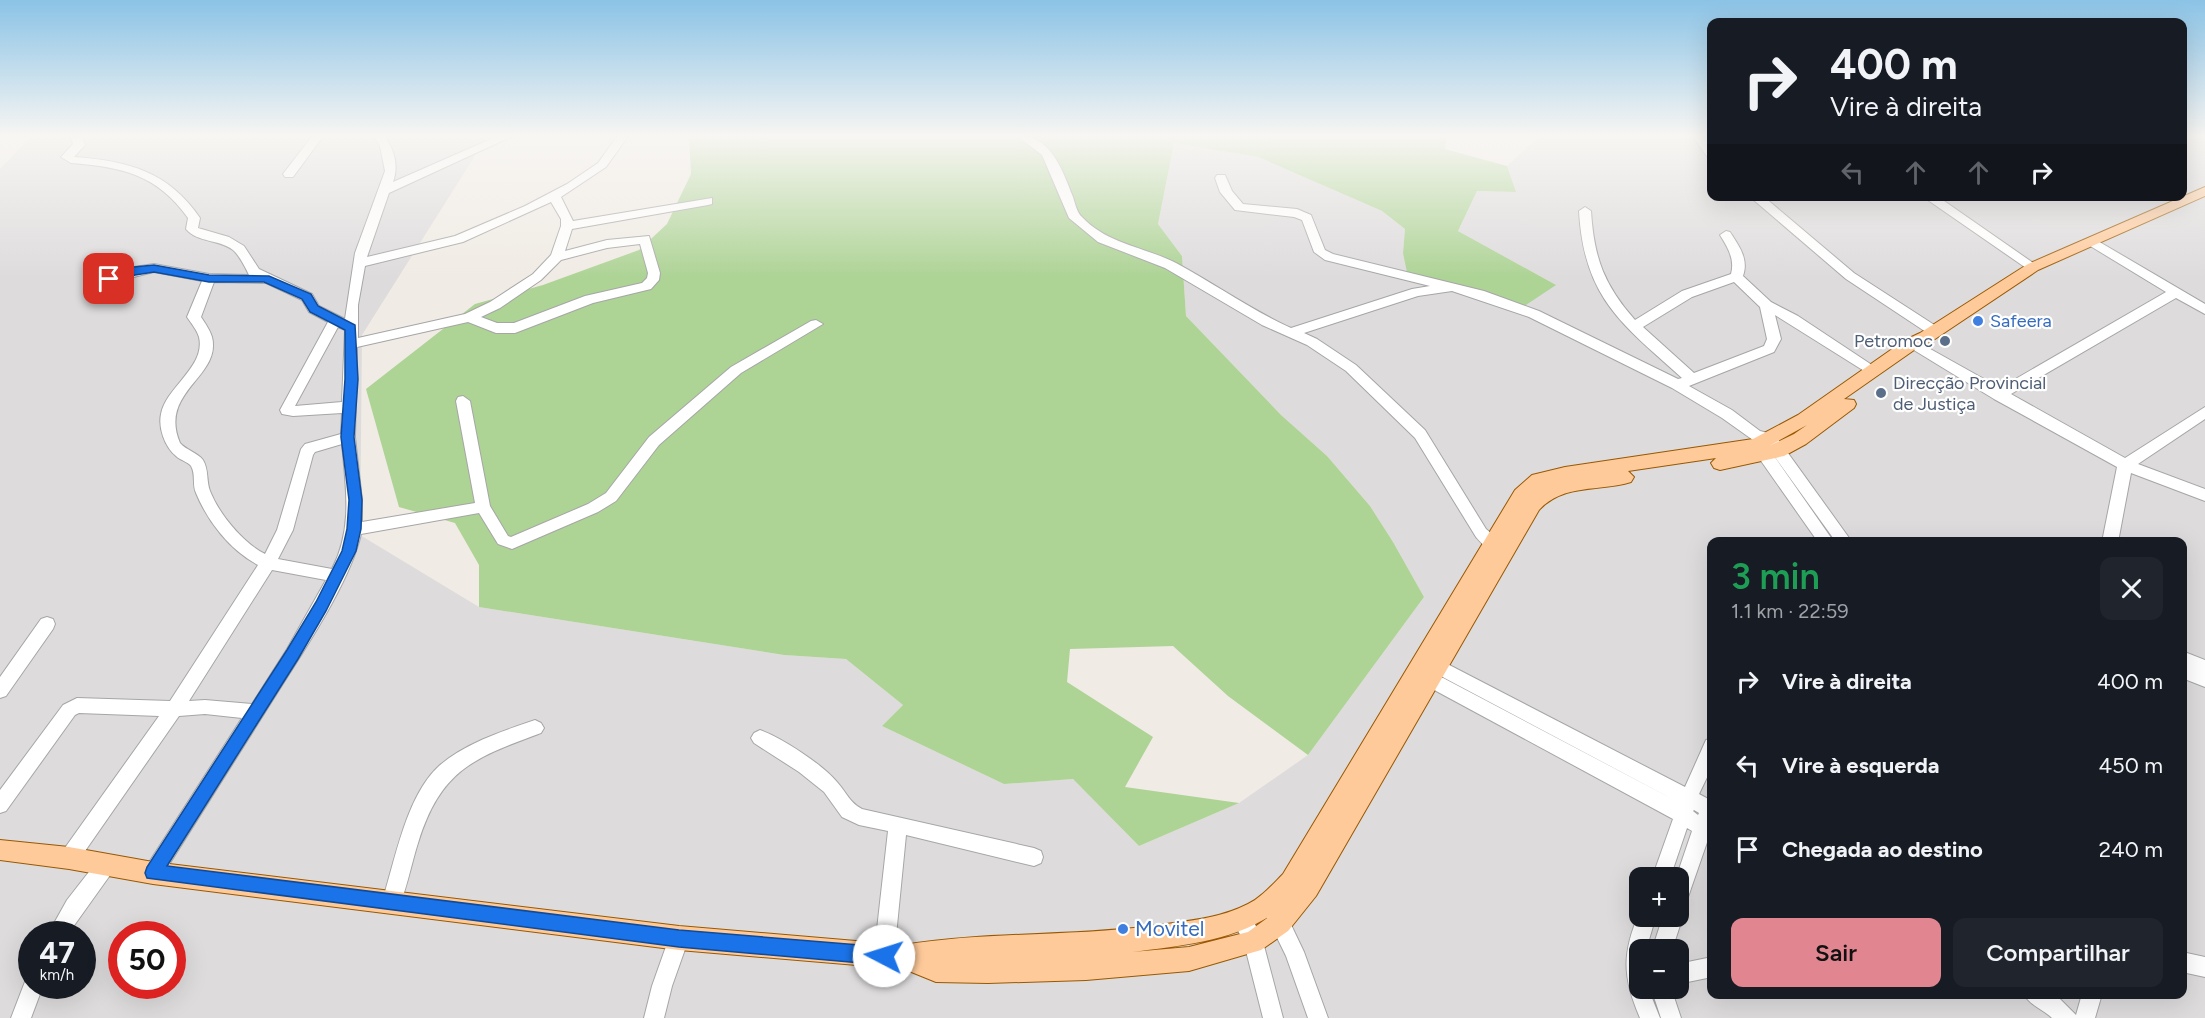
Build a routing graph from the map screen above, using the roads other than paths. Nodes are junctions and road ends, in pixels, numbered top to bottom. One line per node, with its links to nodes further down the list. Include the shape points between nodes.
1 (157, 183): 25 (street, via 184,202 194,218 192,229 240,249 254,272)
2 (387, 183): 7 (street)
3 (401, 183): 7 (street)
4 (578, 183): 9 (street)
5 (1061, 183): 35 (street, via 1075,218 1102,238 1169,265)
6 (1223, 183): 26 (street, via 1239,207 1297,213 1307,218 1320,252 1329,257)
7 (385, 190): 20 (street)
8 (2205, 191): 10 (main road)
9 (554, 196): 16 (street); 20 (street, via 459,239)
10 (2187, 196)
11 (708, 201): 16 (street)
12 (1761, 201): 36 (street)
13 (1935, 201): 21 (street)
14 (2172, 201): 18 (main road)
15 (1584, 211): 33 (street, via 1584,234 1595,276 1607,298)
16 (567, 226): 19 (street)
17 (1726, 234): 22 (street, via 1737,253 1740,268)
18 (2091, 241): 21 (main road); 27 (street)
19 (556, 257): 30 (street, via 537,276 495,305); 30 (street, via 607,243 645,239 653,280 646,286 590,299 514,328 503,330)
20 (360, 262): 34 (street)
21 (2033, 267): 36 (main road)
22 (1736, 277): 28 (street); 33 (street, via 1687,294)
23 (109, 279): 24 (street, via 154,268)
24 (209, 279): 25 (street); 55 (street, via 194,317 207,338 205,351 168,414 171,441 180,453 196,461 202,491 227,532 251,554)
25 (265, 279): 31 (street, via 307,297 314,309)
26 (1452, 287): 35 (street, via 1416,292); 40 (street, via 1534,314)
27 (2175, 293): 29 (street); 41 (street)
28 (1766, 305): 38 (street); 39 (street, via 1774,339 1769,349)
29 (2205, 310)
30 (469, 317): 37 (street)
31 (335, 321): 34 (street); 43 (street, via 287,410)
32 (816, 324): 49 (street, via 736,370 654,441 611,497 593,508 512,543 503,540)
33 (1635, 327): 39 (street)
34 (351, 328): 37 (street)
35 (1289, 333): 54 (street, via 1338,358 1388,401 1420,434 1481,533)
36 (1923, 341): 38 (main road); 41 (street); 46 (main road, via 1800,439)
37 (351, 344): 43 (street)
38 (1874, 371): 46 (main road)
39 (1691, 378): 40 (street)
40 (1677, 385): 46 (street, via 1727,414)
41 (1999, 395): 47 (street)
42 (463, 401): 49 (street)
43 (350, 407): 45 (street)
44 (2205, 412): 47 (street)
45 (348, 437): 50 (street); 55 (street, via 310,448 306,453 285,530)
46 (1765, 445): 51 (street); 52 (street); 54 (main road, via 1537,490 1533,505)
47 (2125, 465): 48 (street); 53 (street)
48 (2205, 495)
49 (483, 507): 50 (street)
50 (354, 529): 56 (street)
51 (1824, 537)
52 (1841, 537)
53 (2111, 537)
54 (1499, 547): 60 (main road)
55 (268, 563): 56 (street); 64 (street)
56 (337, 576): 65 (street)
57 (46, 624): 63 (street)
58 (2187, 660): 59 (street)
59 (2205, 667)
60 (1428, 670): 68 (street); 77 (main road)
61 (2187, 672): 62 (street)
62 (2205, 680)
63 (0, 691)
64 (174, 709): 65 (street, via 205,707); 71 (street, via 72,707); 80 (street)
65 (255, 712): 84 (street)
66 (535, 728): 85 (street, via 465,758 438,779 424,802)
67 (759, 738): 75 (street, via 830,786 848,811)
68 (1559, 740): 70 (street); 73 (street)
69 (1707, 757): 70 (street)
70 (1689, 797): 72 (street); 73 (street)
71 (0, 805)
72 (1707, 805)
73 (1683, 815): 76 (street); 82 (street)
74 (1707, 816): 76 (street)
75 (898, 825): 79 (street); 93 (street)
76 (1702, 827): 83 (street)
77 (1324, 843): 86 (main road); 89 (main road, via 1308,888)
78 (0, 850): 80 (main road)
79 (1034, 857)
80 (69, 858): 81 (main road)
81 (106, 865): 84 (main road); 88 (street)
82 (1665, 867)
83 (1689, 867)
84 (153, 873): 85 (main road)
85 (391, 902): 90 (main road)
86 (1269, 904): 87 (main road); 89 (street)
87 (1243, 920): 91 (street); 92 (main road)
88 (65, 921)
89 (1280, 923): 91 (main road); 106 (street)
90 (679, 938): 93 (main road); 104 (street)
91 (1253, 942): 92 (main road, via 1190,959); 105 (street)
92 (1132, 952): 93 (main road, via 936,970)
93 (894, 956)
94 (2187, 963): 95 (street)
95 (2205, 967)
96 (1707, 968): 97 (street)
97 (1689, 972)
98 (28, 999): 103 (street)
99 (1644, 999): 107 (street)
100 (1665, 999): 108 (street)
101 (2043, 999): 109 (street)
102 (2091, 999): 110 (street)
103 (21, 1018)
104 (654, 1018)
105 (1273, 1018)
106 (1318, 1018)
107 (1650, 1018)
108 (1671, 1018)
109 (2067, 1018)
110 (2085, 1018)

